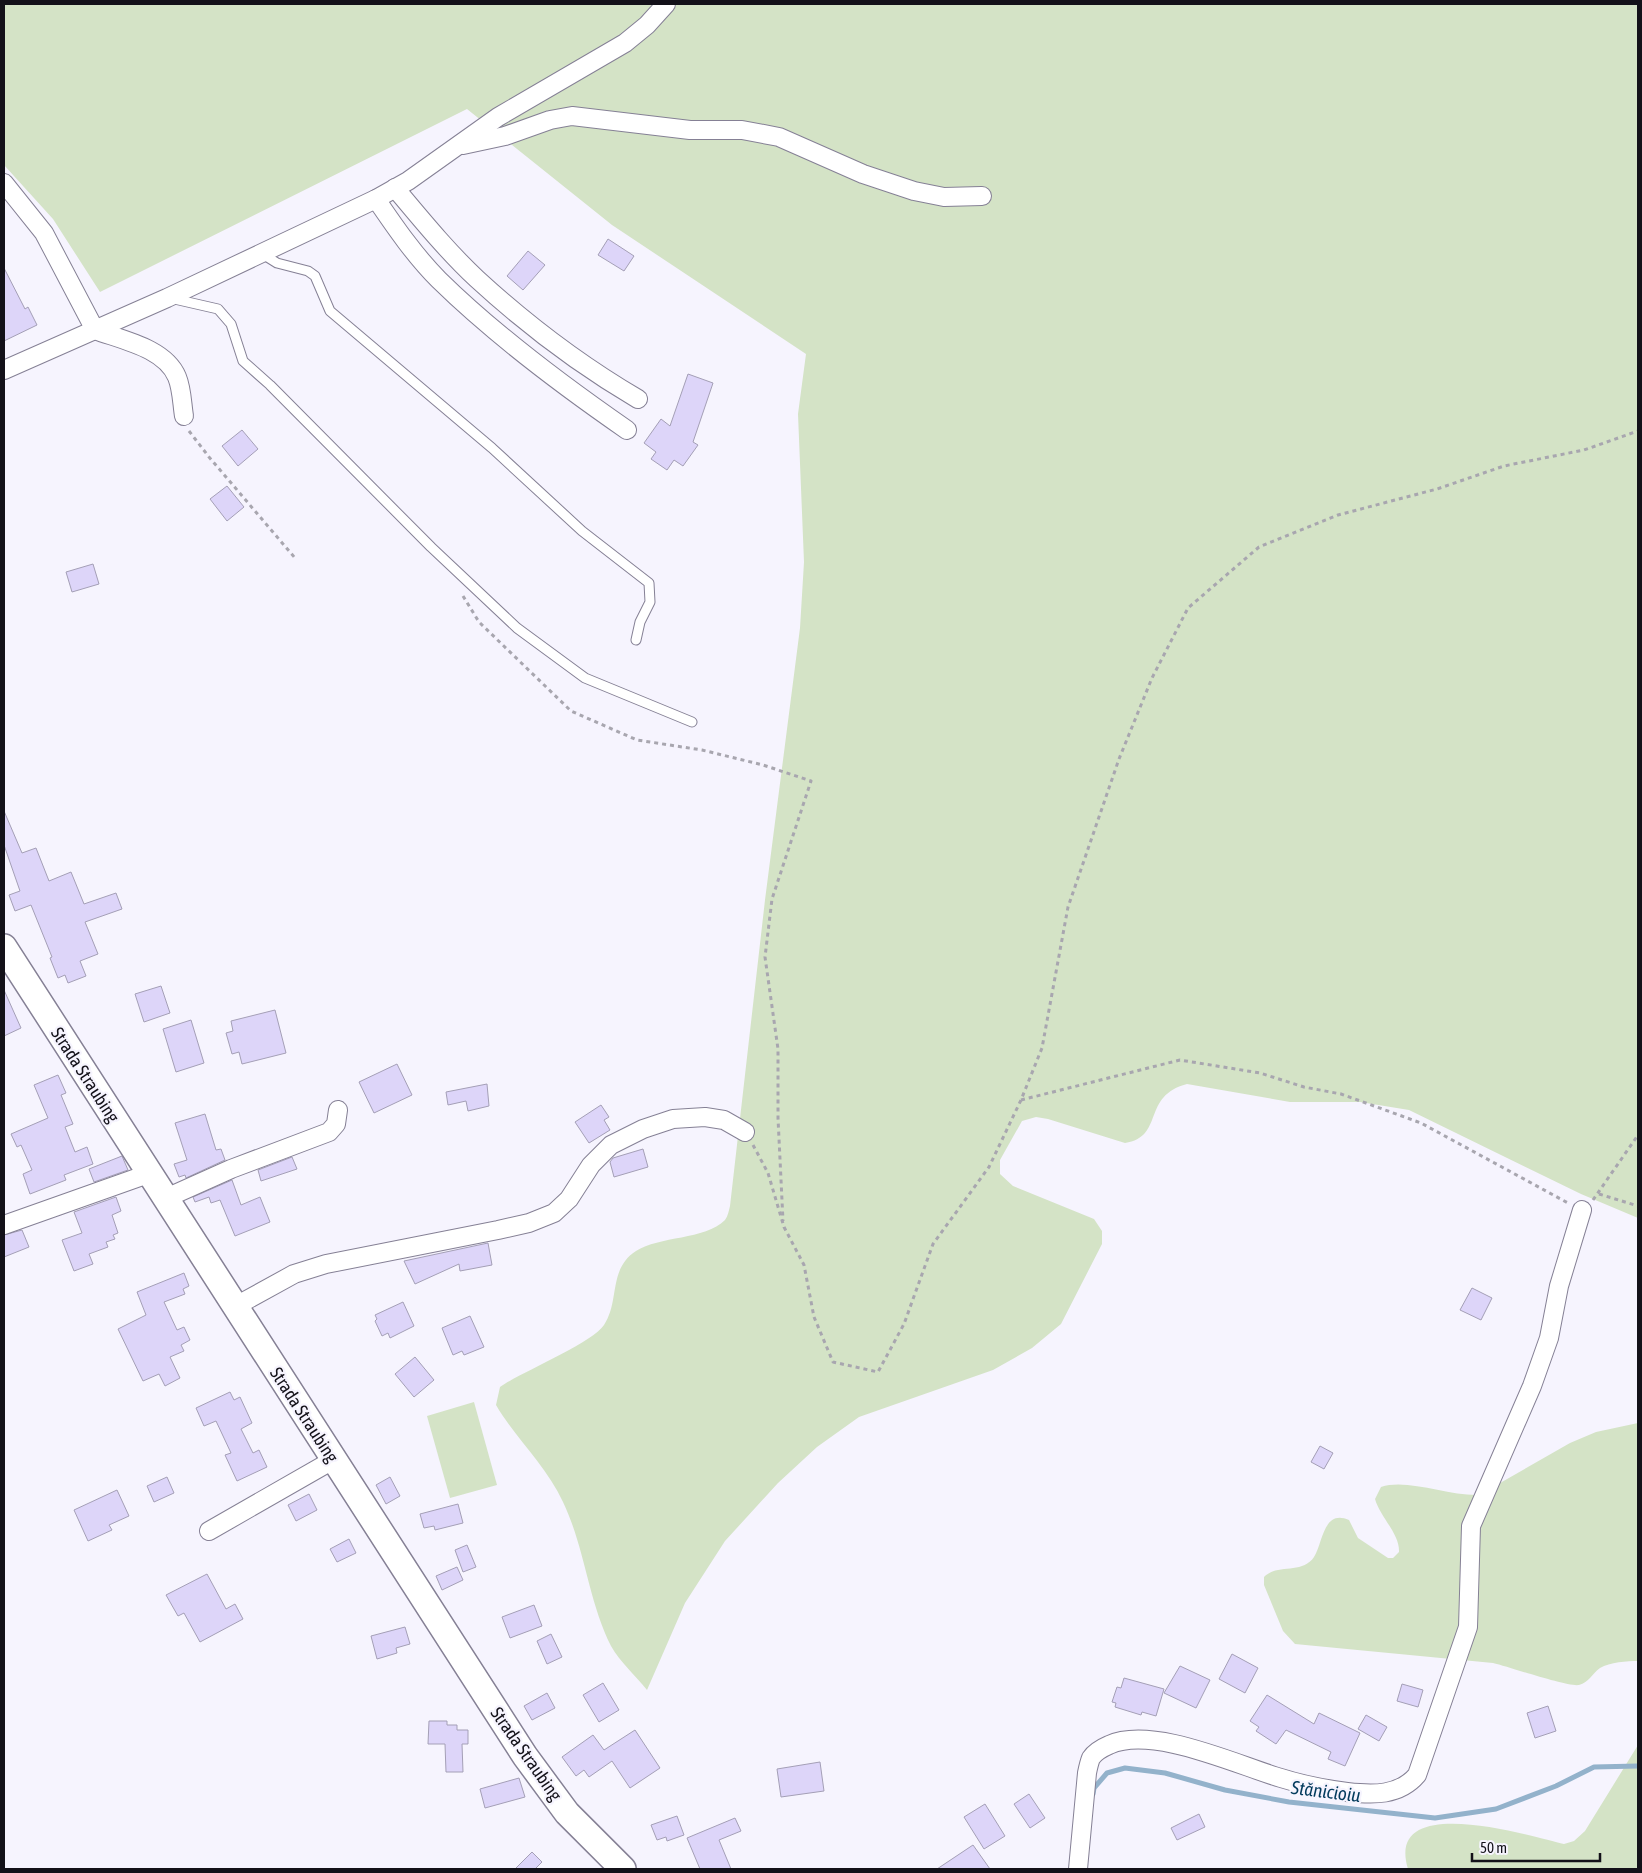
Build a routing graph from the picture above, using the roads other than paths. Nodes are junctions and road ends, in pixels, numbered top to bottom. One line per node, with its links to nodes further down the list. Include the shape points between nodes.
1 (666, 4): 2 (street, via 625,43 498,117)
2 (458, 146): 4 (street); 5 (street, via 572,116 690,130 742,130 779,137 863,174 914,192 944,197)
3 (4, 183): 9 (street, via 44,233)
4 (395, 188): 6 (street); 11 (street, via 476,278 545,337)
5 (982, 196)
6 (376, 200): 7 (street); 13 (street, via 439,280 549,373)
7 (261, 253): 8 (street); 14 (lane, via 277,263 316,276 330,311 492,448 582,531 650,584 650,602)
8 (167, 298): 9 (street); 15 (lane, via 218,309 231,324 243,362 517,628 585,678)
9 (95, 330): 10 (street); 12 (street, via 148,350 167,361 178,380)
10 (4, 370)
11 (638, 400)
12 (184, 416)
13 (627, 430)
14 (636, 640)
15 (692, 722)
16 (4, 948): 19 (main road, Strada Straubing)
17 (338, 1110): 20 (street, via 336,1124 329,1132)
18 (745, 1132): 23 (street, via 724,1120 705,1117 673,1119 643,1129 611,1145 554,1213 529,1224 326,1264 294,1274)
19 (148, 1174): 20 (main road, Strada Straubing); 22 (street)
20 (164, 1199): 23 (main road, Strada Straubing)
21 (1582, 1210): 27 (street, via 1558,1286 1549,1338 1532,1386 1471,1526 1468,1627 1417,1775 1409,1784 1393,1791 1371,1794 1310,1786 1176,1745 1143,1740 1113,1743 1100,1748 1087,1773)
22 (4, 1225)
23 (234, 1307): 24 (main road, Strada Straubing)
24 (333, 1460): 25 (street); 26 (main road, Strada Straubing, via 525,1756 567,1813)
25 (209, 1531)
26 (623, 1869)
27 (1078, 1869)

